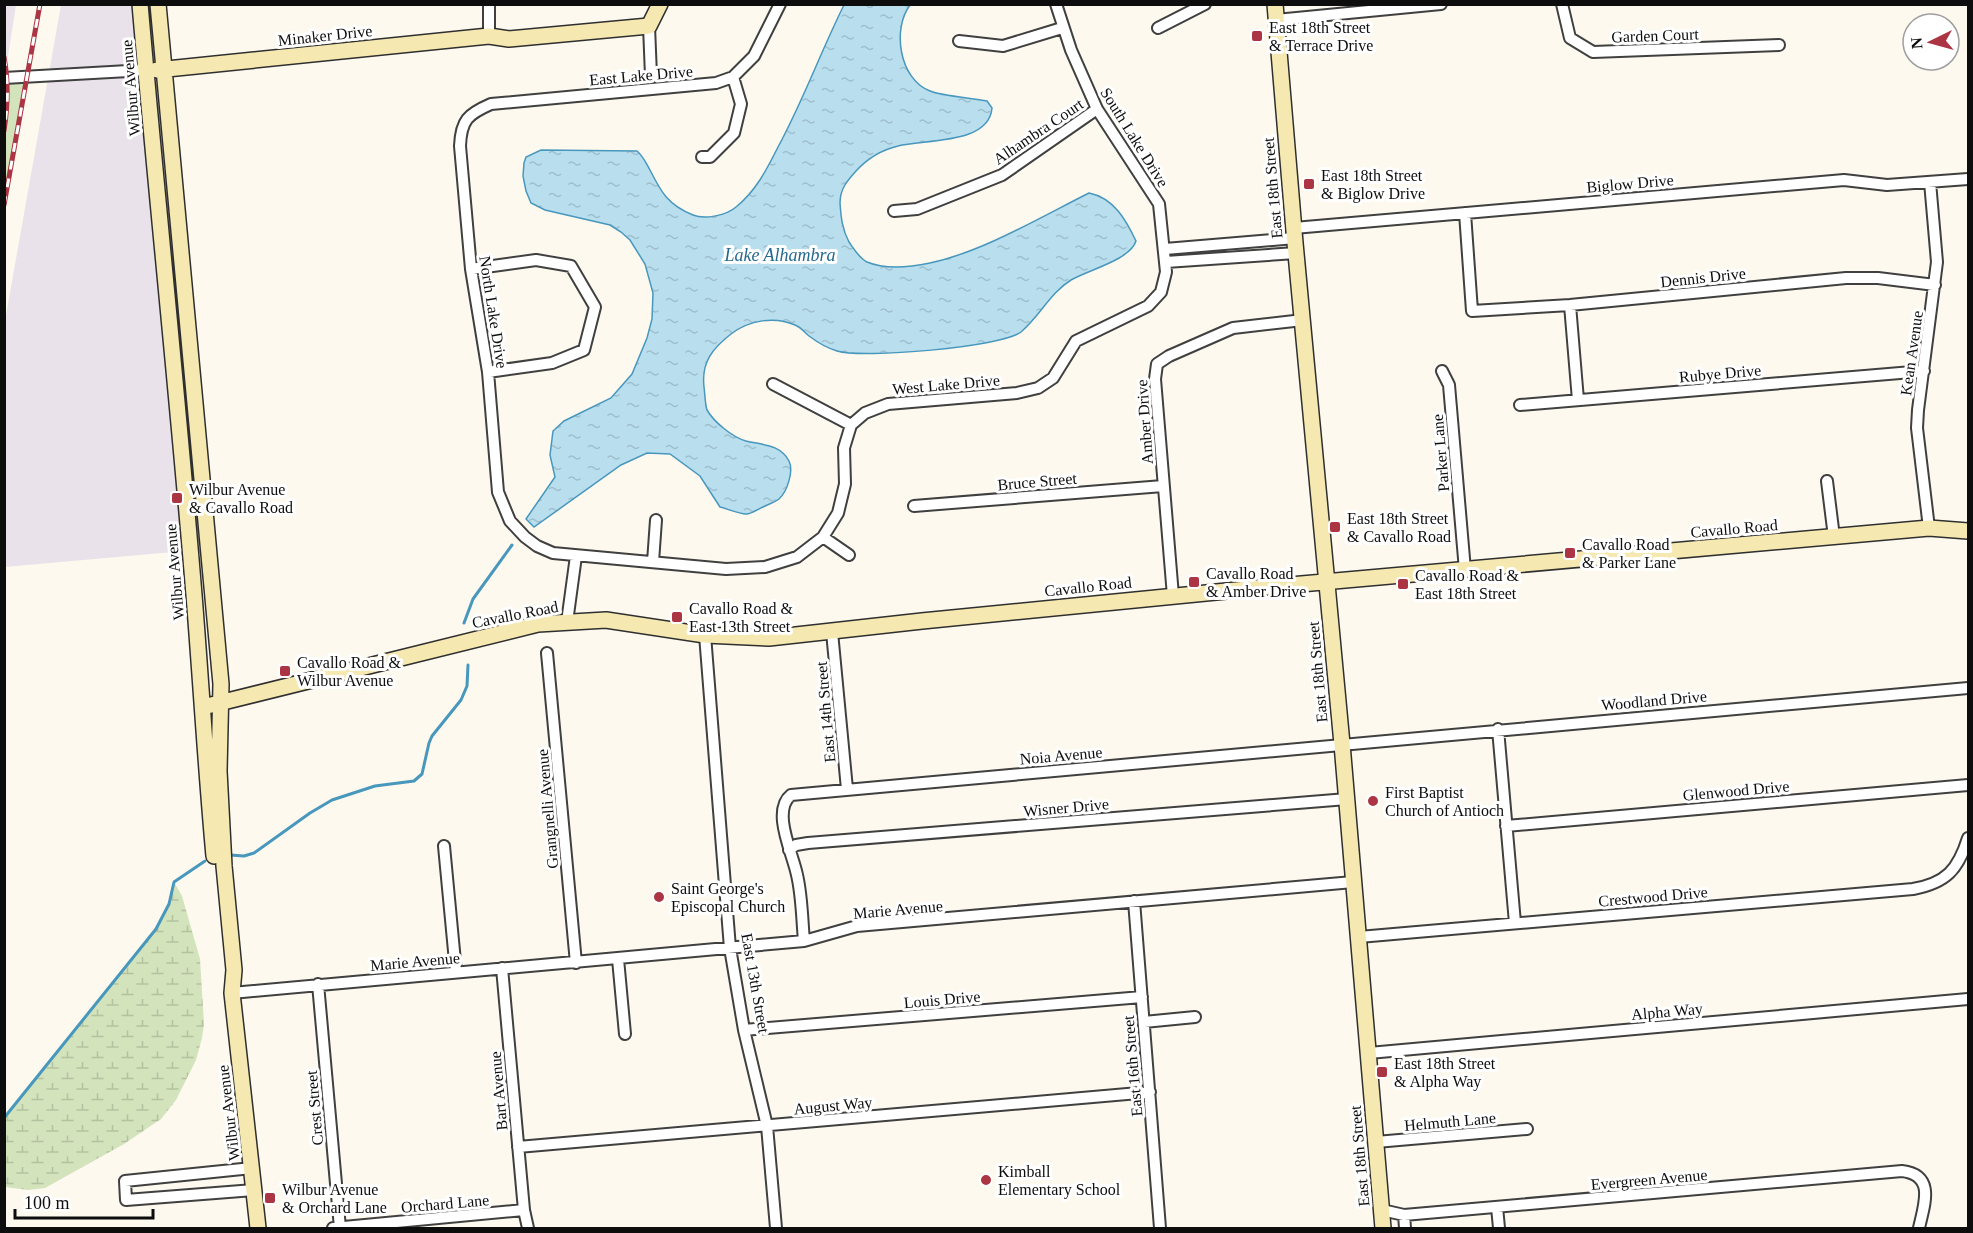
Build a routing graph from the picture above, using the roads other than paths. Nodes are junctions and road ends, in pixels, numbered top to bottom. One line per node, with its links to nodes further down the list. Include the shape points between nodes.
1 (140, 4): 18 (main road, Wilbur Avenue)
2 (158, 4): 17 (main road, Wilbur Avenue)
3 (489, 4): 14 (street)
4 (660, 4): 11 (main road)
5 (780, 4): 20 (street, via 754,56)
6 (1056, 4): 12 (street, South Lake Drive)
7 (1205, 4): 13 (street)
8 (1441, 4): 10 (street)
9 (1562, 4): 16 (street, Garden Court, via 1570,38 1593,52)
10 (1276, 12): 29 (main road, East 18th Street)
11 (649, 26): 14 (main road, Minaker Drive, via 509,39); 19 (street)
12 (1062, 28): 15 (street, via 1003,46); 22 (street, South Lake Drive)
13 (1158, 28)
14 (489, 36): 17 (main road, Minaker Drive)
15 (959, 41)
16 (1779, 45)
17 (164, 69): 18 (main road, Minaker Drive); 39 (main road, Wilbur Avenue)
18 (146, 70): 21 (street, Minaker Drive); 35 (main road, Wilbur Avenue)
19 (651, 76)
20 (733, 77): 23 (street, East Lake Drive, via 716,83 491,104); 24 (street, via 741,104 734,133 710,157)
21 (4, 78)
22 (1096, 109): 27 (street, Alhambra Court, via 1002,175 917,208); 30 (street, South Lake Drive, via 1159,204)
23 (467, 118): 31 (street, North Lake Drive, via 460,146)
24 (702, 157)
25 (1968, 178): 26 (street, Biglow Drive)
26 (1930, 182): 28 (street, Biglow Drive, via 1844,180); 32 (street, Kean Avenue, via 1937,262)
27 (894, 211)
28 (1465, 213): 29 (street, Biglow Drive); 33 (street, Dennis Drive, via 1472,311)
29 (1295, 240): 30 (street, Biglow Drive); 34 (main road, East 18th Street)
30 (1165, 255): 43 (street, West Lake Drive, via 1161,292 1148,306 1076,341 1053,378 1038,388 888,404 865,413)
31 (471, 269): 38 (street, North Lake Drive); 38 (street, via 536,261 571,266 595,307 584,350 552,363)
32 (1935, 285): 33 (street, Dennis Drive, via 1846,278); 37 (street, Kean Avenue)
33 (1570, 305): 41 (street)
34 (1303, 320): 45 (street, Amber Drive, via 1233,328 1157,364); 56 (main road, East 18th Street)
35 (170, 331): 39 (main road, via 179,335 183,359); 64 (main road, Wilbur Avenue)
36 (1442, 371): 55 (street, Parker Lane, via 1449,385)
37 (1924, 371): 41 (street, Rubye Drive); 48 (street, Kean Avenue, via 1917,428)
38 (488, 372): 53 (street, North Lake Drive, via 498,492 505,511 510,521 537,546)
39 (191, 374): 63 (main road, Wilbur Avenue)
40 (772, 384): 43 (street)
41 (1578, 400): 42 (street, Rubye Drive)
42 (1520, 405)
43 (851, 425): 50 (street, via 844,448 845,484 838,513)
44 (1827, 481): 51 (street)
45 (1163, 486): 46 (street, Bruce Street); 57 (street, Amber Drive)
46 (914, 506)
47 (656, 520): 54 (street)
48 (1929, 528): 49 (main road, Cavallo Road); 51 (main road, Cavallo Road)
49 (1968, 531)
50 (823, 537): 52 (street); 54 (street, via 797,557 765,567 726,569)
51 (1834, 537): 55 (main road, Cavallo Road)
52 (849, 555)
53 (576, 556): 54 (street); 58 (street)
54 (653, 562)
55 (1465, 570): 56 (main road, Cavallo Road)
56 (1327, 582): 57 (main road, Cavallo Road); 66 (main road, East 18th Street)
57 (1173, 596): 59 (main road, Cavallo Road)
58 (567, 622): 60 (main road, Cavallo Road, via 606,620); 63 (main road, Cavallo Road, via 538,624)
59 (832, 632): 60 (main road, Cavallo Road, via 769,638); 68 (street, East 14th Street)
60 (705, 634): 79 (street, East 13th Street)
61 (548, 653): 81 (street, Grangnelli Avenue)
62 (1968, 688): 65 (street, Woodland Drive)
63 (220, 702): 64 (main road, Cavallo Road); 85 (main road, Wilbur Avenue, via 219,771 234,970)
64 (203, 707): 85 (main road, Wilbur Avenue, via 224,972)
65 (1498, 729): 66 (street, Woodland Drive); 70 (street)
66 (1342, 744): 68 (street, Noia Avenue); 69 (main road, East 18th Street)
67 (1968, 785): 70 (street, Glenwood Drive)
68 (847, 789): 73 (street, Noia Avenue, via 785,799)
69 (1347, 799): 73 (street, Wisner Drive, via 808,843); 74 (main road, East 18th Street)
70 (1506, 826): 76 (street)
71 (1968, 838): 76 (street, Crestwood Drive, via 1958,865 1930,886)
72 (444, 846): 83 (street)
73 (789, 850): 78 (street, via 797,875)
74 (1353, 882): 75 (street, Marie Avenue); 77 (main road, East 18th Street)
75 (1134, 902): 78 (street, Marie Avenue, via 857,926); 86 (street, East 16th Street)
76 (1515, 923): 77 (street, Crestwood Drive)
77 (1359, 938): 92 (main road, East 18th Street)
78 (804, 940): 79 (street, Marie Avenue)
79 (730, 948): 80 (street, Marie Avenue); 90 (street, East 13th Street)
80 (618, 959): 81 (street, Marie Avenue); 91 (street)
81 (576, 963): 82 (street, Marie Avenue)
82 (502, 969): 83 (street, Marie Avenue); 97 (street, Bart Avenue)
83 (456, 972): 84 (street, Marie Avenue)
84 (318, 984): 85 (street, Marie Avenue); 106 (street, Crest Street)
85 (232, 993): 98 (main road, Wilbur Avenue)
86 (1142, 997): 89 (street, East 16th Street); 90 (street, Louis Drive)
87 (1968, 999): 92 (street, Alpha Way)
88 (1195, 1017): 89 (street)
89 (1144, 1022): 93 (street, East 16th Street)
90 (744, 1030): 94 (street, East 13th Street)
91 (625, 1034)
92 (1369, 1053): 96 (main road, East 18th Street)
93 (1150, 1092): 94 (street, August Way); 109 (street, East 16th Street)
94 (767, 1126): 97 (street, August Way); 108 (street, East 13th Street)
95 (1527, 1129): 96 (street, Helmuth Lane)
96 (1376, 1142): 102 (main road, East 18th Street)
97 (518, 1148): 101 (street, Bart Avenue)
98 (252, 1168): 99 (main road, Wilbur Avenue); 99 (street, via 125,1181 126,1200)
99 (254, 1190): 104 (main road, Wilbur Avenue)
100 (1497, 1207): 103 (street, Evergreen Avenue); 112 (street); 113 (street, Evergreen Avenue, via 1902,1171 1923,1182 1926,1194)
101 (524, 1210): 106 (street, Orchard Lane); 107 (street, Bart Avenue)
102 (1382, 1210): 103 (street, Evergreen Avenue); 110 (main road, East 18th Street)
103 (1404, 1215): 111 (street)
104 (258, 1228)
105 (333, 1228): 106 (street, Orchard Lane)
106 (340, 1228)
107 (528, 1228)
108 (776, 1228)
109 (1160, 1228)
110 (1383, 1228)
111 (1405, 1228)
112 (1499, 1228)
113 (1919, 1228)

